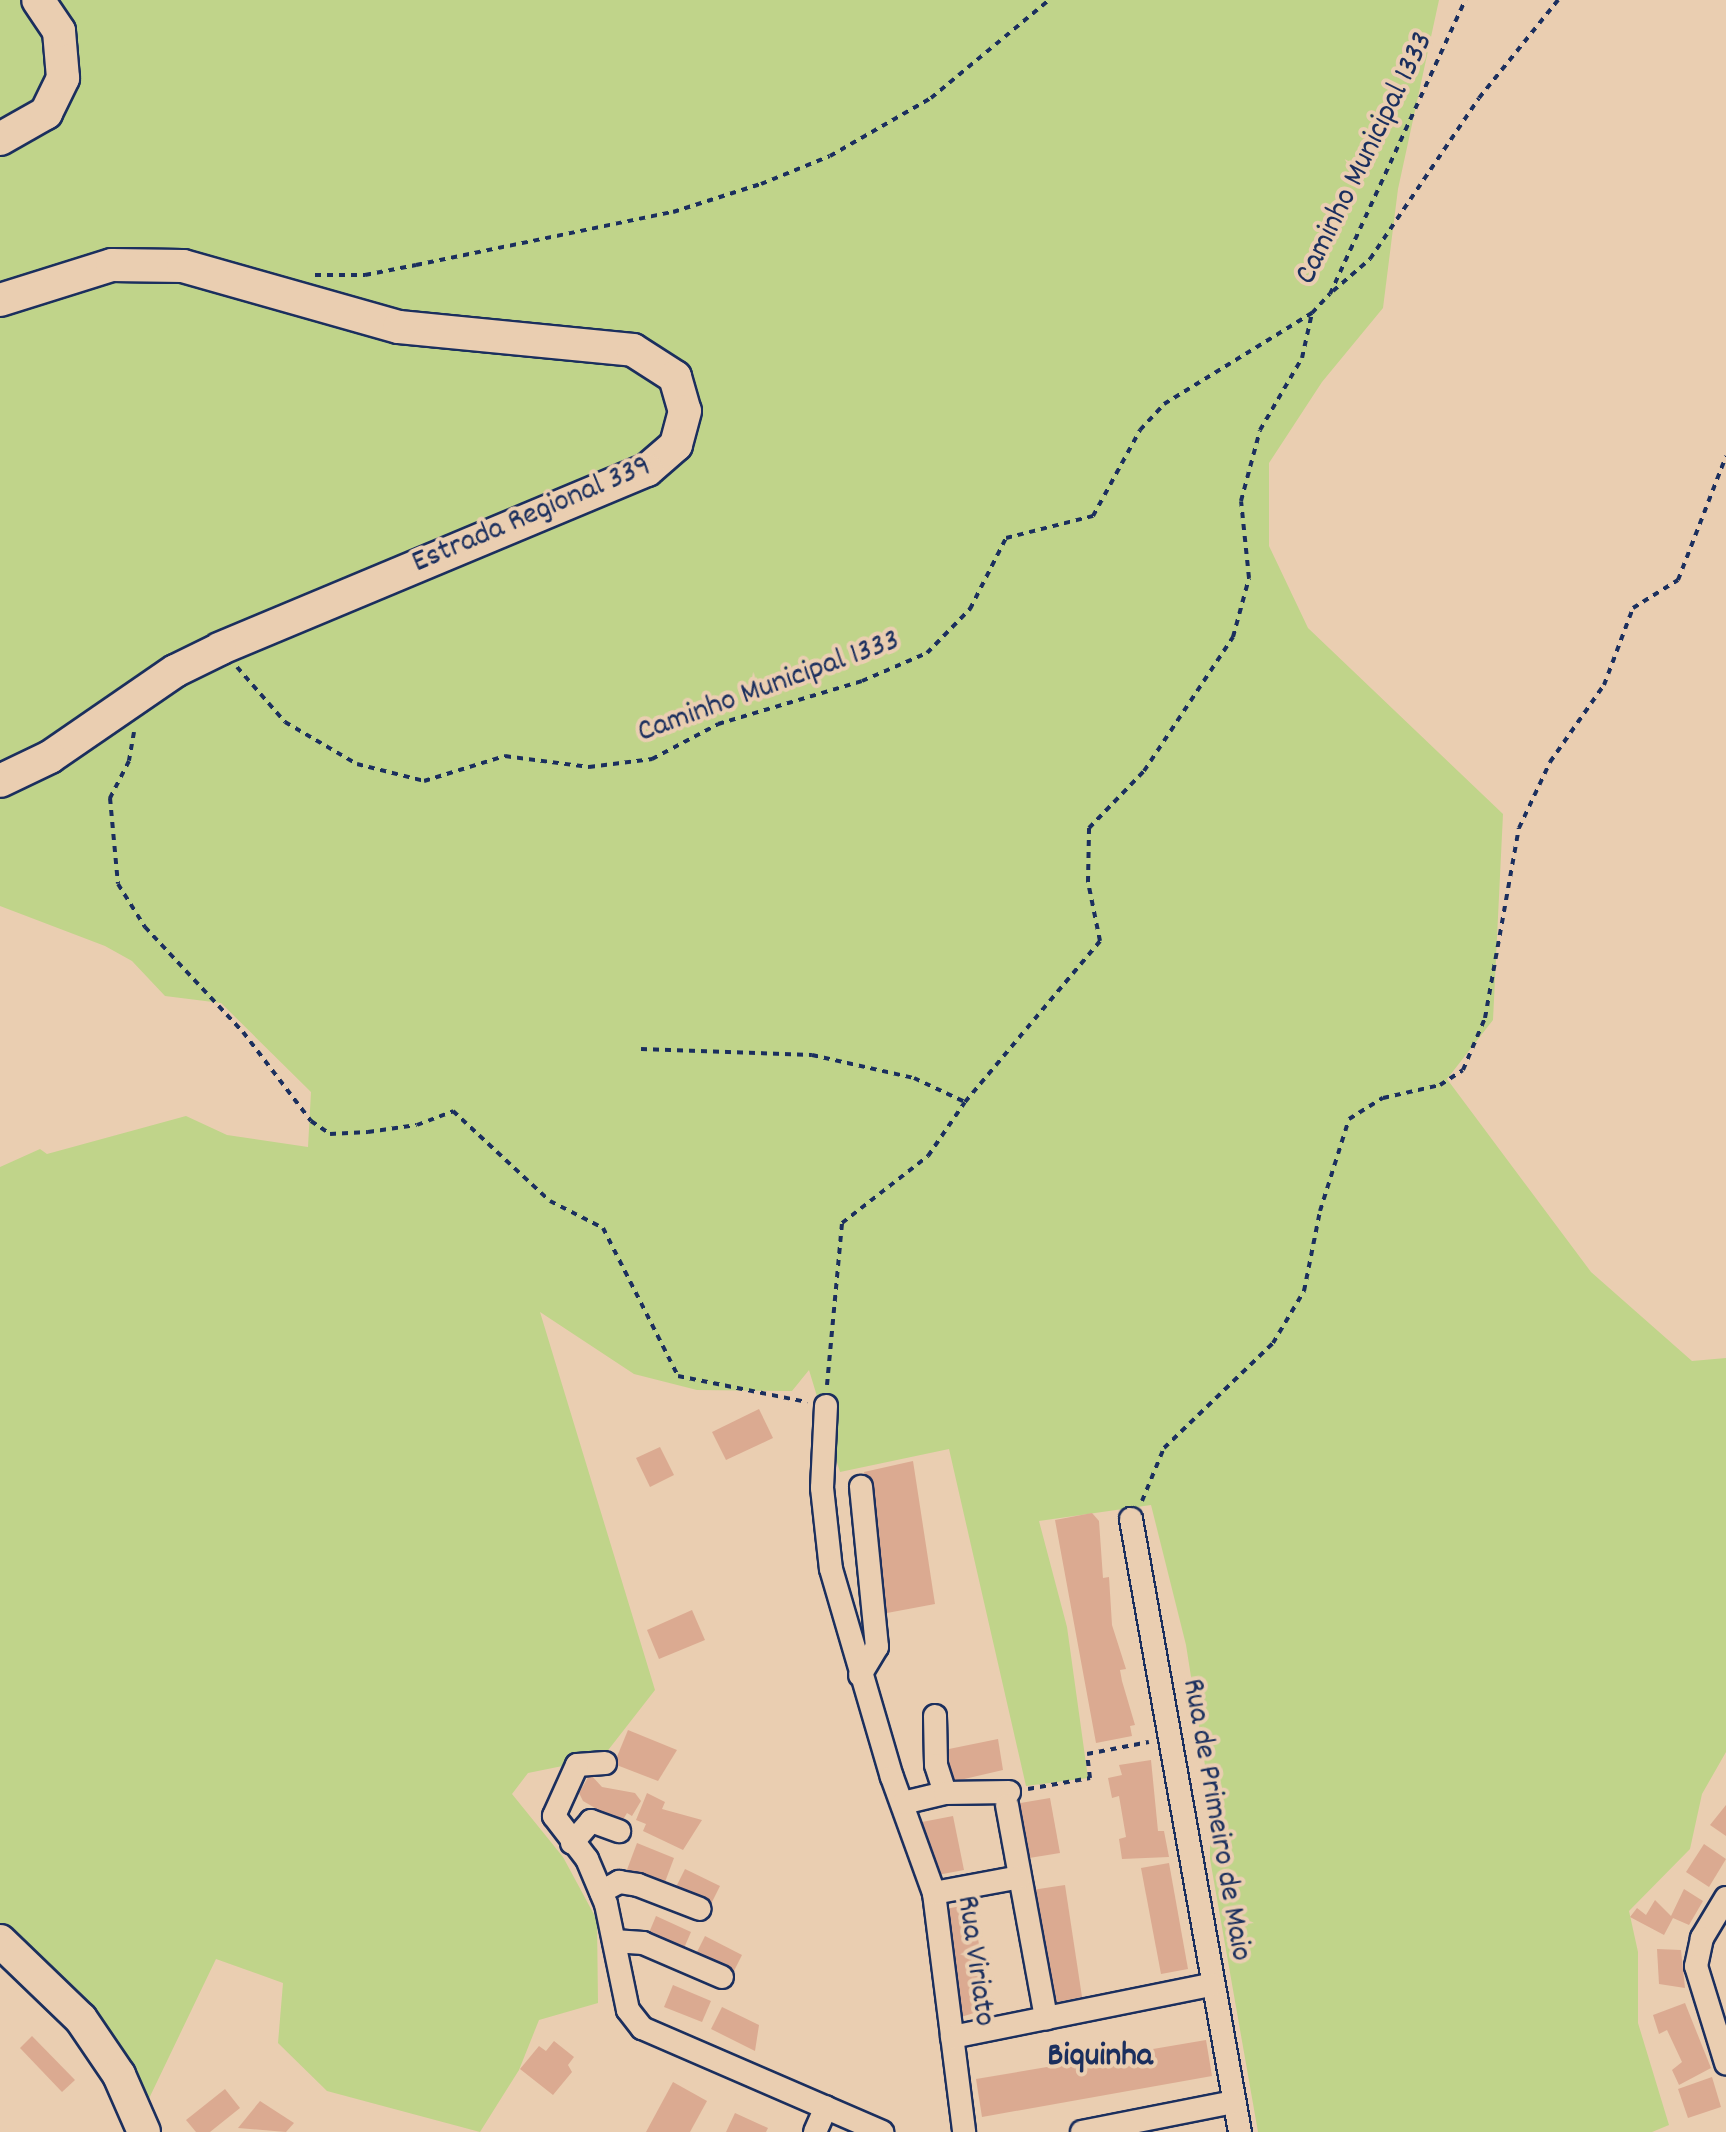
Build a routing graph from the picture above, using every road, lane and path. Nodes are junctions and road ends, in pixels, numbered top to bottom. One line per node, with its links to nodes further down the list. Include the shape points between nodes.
1 (38, 0): 5 (main road, via 59,31 63,78 46,113)
2 (1049, 0): 7 (path, via 931,98 830,156 761,184 673,212 431,262 365,275 325,272 295,280)
3 (1465, 0): 6 (path, Caminho Municipal 1333)
4 (1558, 0): 6 (path, via 1470,110 1370,259)
5 (0, 139)
6 (1330, 294): 9 (path, Caminho Municipal 1333)
7 (280, 295): 8 (main road, Estrada Regional 339, via 183,266 130,262); 11 (main road, Estrada Regional 339, via 399,327 633,350 675,377 682,394 682,430 676,445 647,470)
8 (0, 300)
9 (1312, 313): 11 (path, Caminho Municipal 1333, via 1164,404 1140,430 1093,516 1006,538 970,609 927,653 862,681 718,724 652,759 589,767 505,756 424,781 404,780 357,764 285,722); 15 (path, via 1302,358 1260,430 1241,501 1249,578 1233,637 1144,771 1089,828 1088,882 1100,941)
10 (1726, 456): 18 (path, via 1678,580 1633,608 1604,685 1550,762 1519,828 1485,1018 1463,1070 1440,1085 1383,1098 1349,1119 1320,1211 1304,1291 1273,1343 1164,1448)
11 (220, 649): 12 (main road, Estrada Regional 339)
12 (140, 694): 13 (main road, Estrada Regional 339, via 50,757); 16 (path, via 129,761 110,798 118,884 145,927 243,1032 311,1121 330,1134 368,1132 417,1125 453,1111 550,1201 603,1228 678,1376)
13 (0, 781)
14 (641, 1049): 15 (path, via 812,1055 914,1078)
15 (965, 1102): 16 (path, via 928,1156 842,1223 831,1288)
16 (826, 1406): 19 (street, Rua Viriato, via 822,1488 831,1569)
17 (861, 1487): 19 (street, via 877,1647)
18 (1131, 1519): 21 (street, Rua de Primeiro de Maio)
19 (860, 1675): 25 (street, Rua Viriato)
20 (935, 1716): 23 (street, via 936,1765)
21 (1167, 1738): 24 (path, via 1087,1754 1090,1778); 36 (street, Rua de Primeiro de Maio)
22 (605, 1763): 27 (street, via 577,1765 564,1788 554,1816)
23 (945, 1793): 24 (street); 25 (street)
24 (1008, 1799): 28 (street)
25 (903, 1803): 30 (street, Rua Viriato)
26 (619, 1831): 27 (street, via 591,1821)
27 (572, 1843): 29 (street)
28 (1020, 1877): 30 (street); 37 (street)
29 (601, 1892): 32 (street, via 619,1882 638,1885); 34 (street)
30 (934, 1893): 38 (street, Rua Viriato)
31 (1726, 1898): 39 (street, via 1702,1938 1696,1966)
32 (700, 1909)
33 (0, 1941): 42 (main road, via 81,2019 119,2075)
34 (614, 1941): 35 (street, via 643,1943); 41 (street, via 628,2010 642,2028)
35 (722, 1977)
36 (1211, 1985): 37 (street); 40 (street, Rua de Primeiro de Maio)
37 (1046, 2018): 38 (street)
38 (952, 2037): 45 (street, Rua Viriato)
39 (1726, 2063)
40 (1234, 2102): 46 (street); 47 (street, Rua de Primeiro de Maio)
41 (826, 2107): 43 (street); 44 (street)
42 (144, 2132)
43 (815, 2132)
44 (882, 2132)
45 (964, 2132)
46 (1082, 2132)
47 (1240, 2132)

